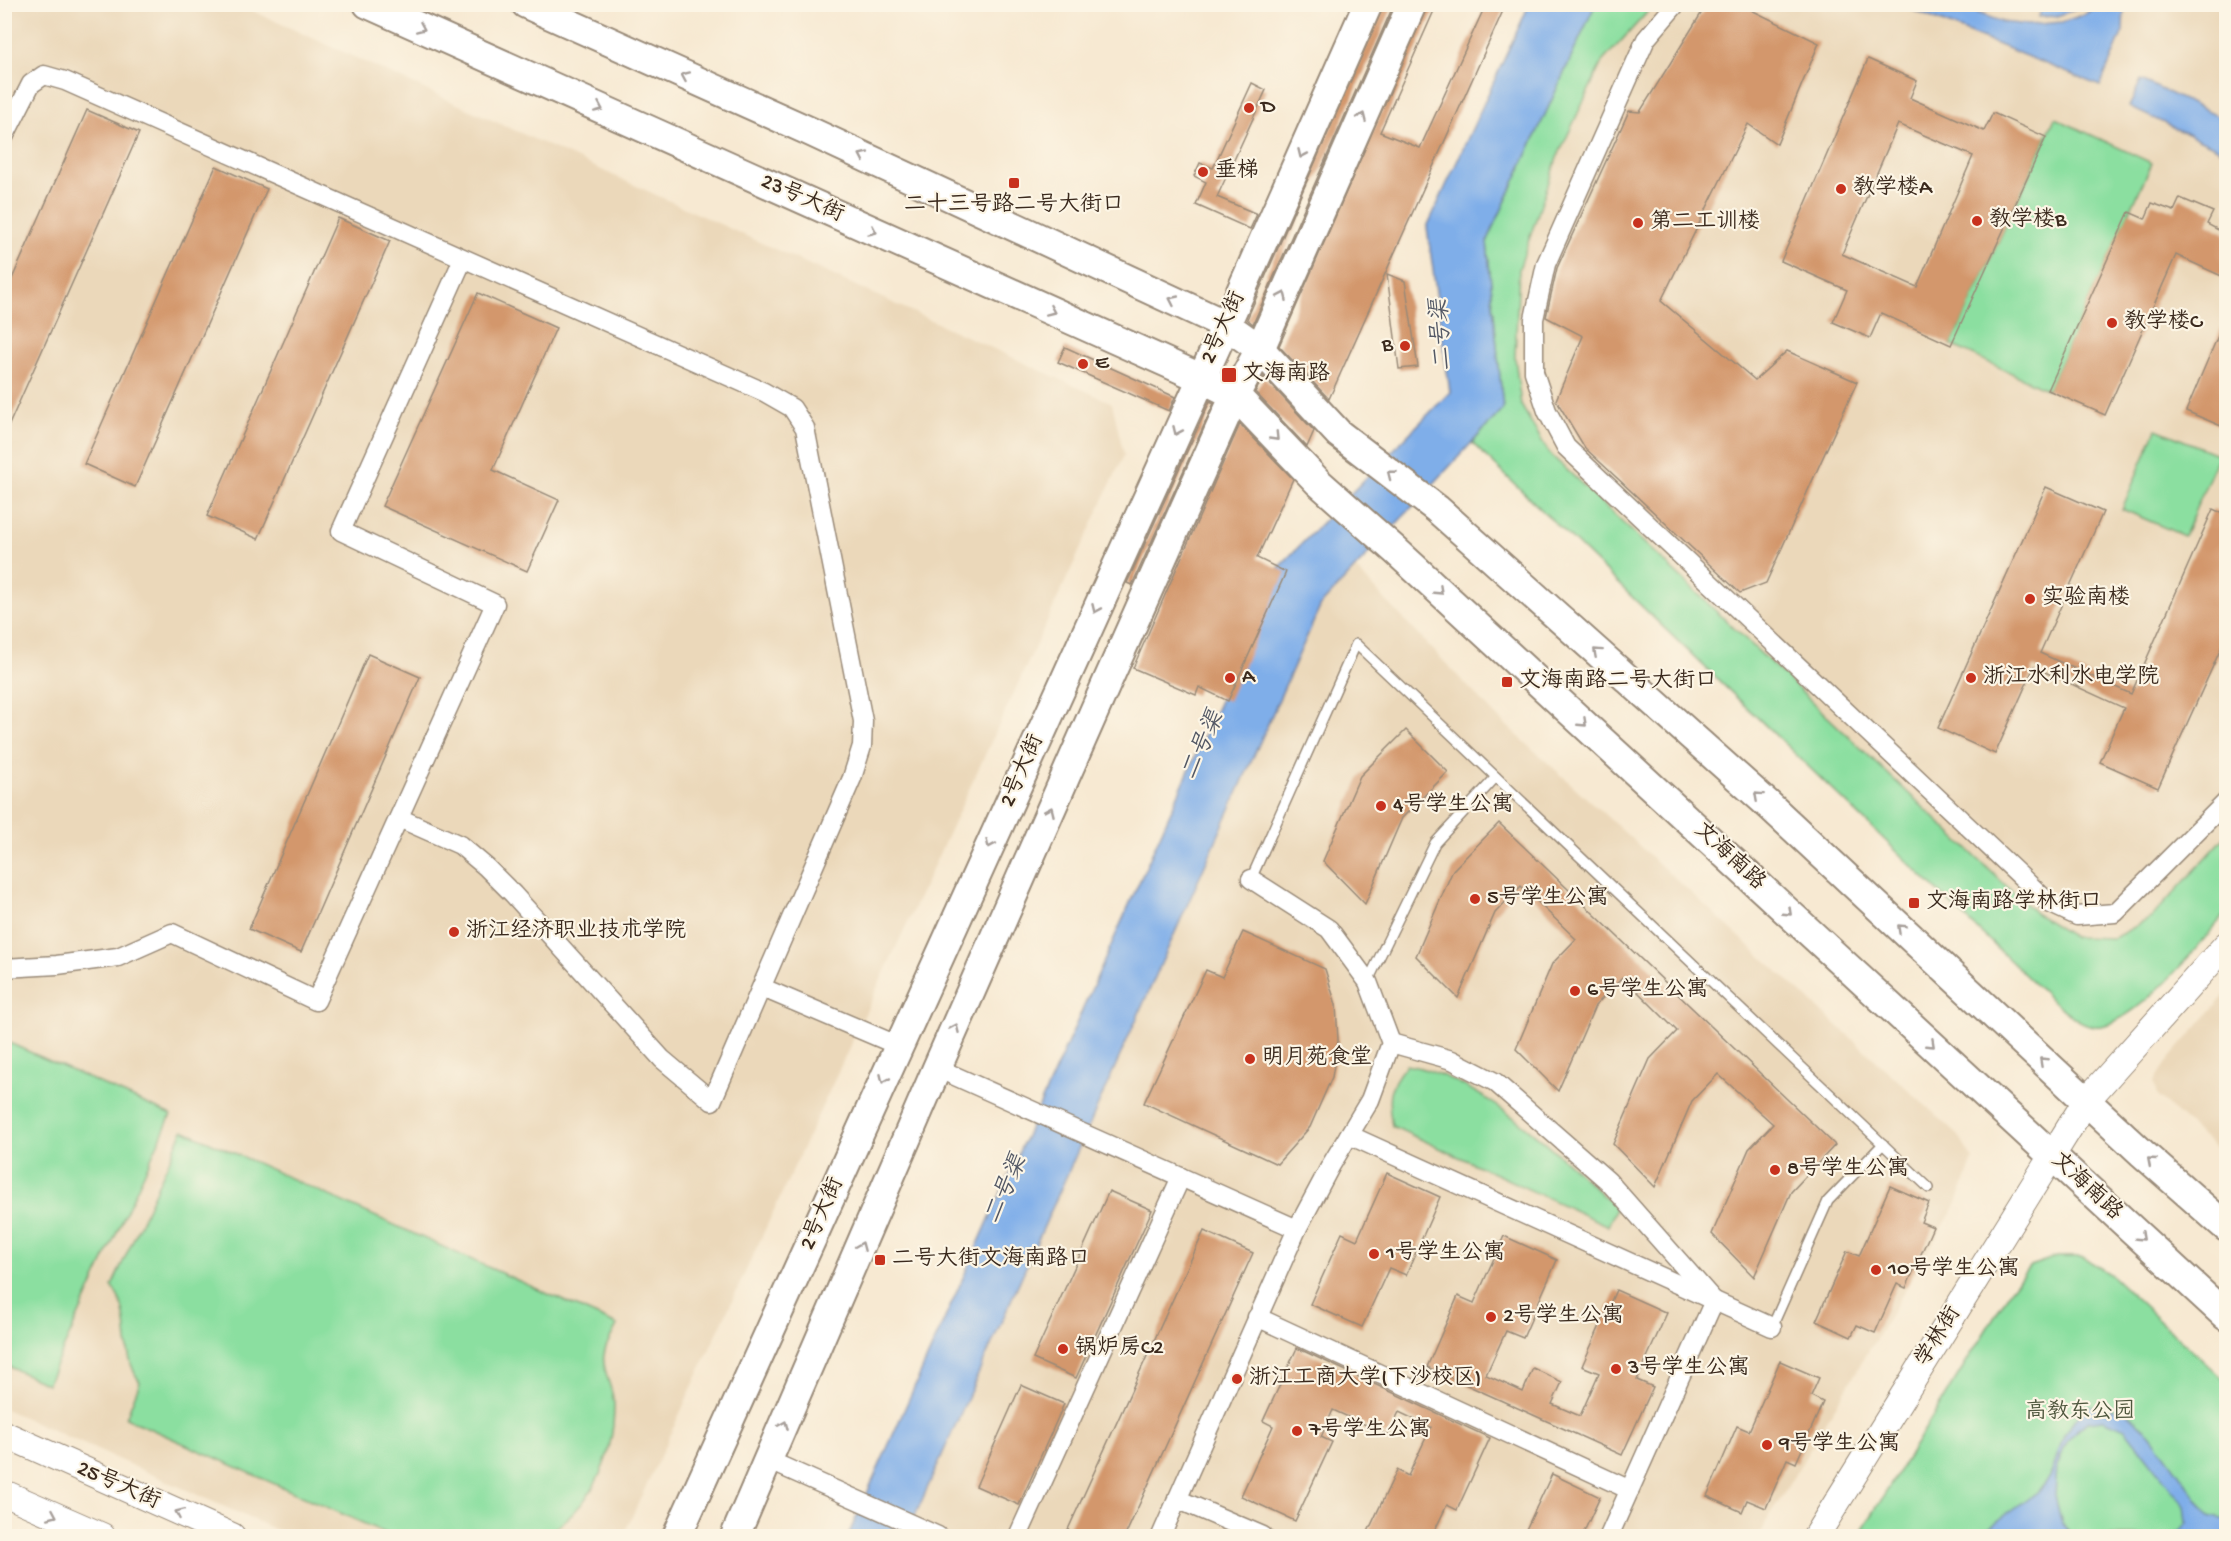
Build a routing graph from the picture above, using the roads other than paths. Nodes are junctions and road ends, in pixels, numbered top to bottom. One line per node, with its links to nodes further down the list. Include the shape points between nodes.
1 (368, 4): 10 (main road, 23号大街, one-way to 10)
2 (526, 4): 8 (main road, one-way to 2)
3 (1368, 4): 8 (main road, 2号大街, one-way to 8)
4 (1412, 4): 9 (main road, 2号大街, one-way to 4)
5 (1676, 4): 13 (street, via 1646,39 1546,264 1534,319 1534,372 1547,411 1566,447 2049,903 2077,916 2115,914)
6 (4, 137): 7 (street, via 31,84 44,75)
7 (463, 259): 14 (street, via 341,531 495,604); 19 (street, via 764,392 792,408 805,428 863,721 852,778)
8 (1226, 325): 9 (main road); 10 (main road, 2号大街)
9 (1260, 349): 11 (main road, 2号大街); 23 (main road, one-way to 9, via 1770,806 1437,510 1339,434)
10 (1201, 378): 11 (main road, 23号大街); 21 (main road, 2号大街, one-way to 21)
11 (1234, 395): 22 (main road, 2号大街, one-way to 11); 26 (main road, 文海南路, one-way to 26, via 1318,482)
12 (1496, 777): 15 (lane, via 1356,644); 18 (lane, via 1435,843); 25 (lane)
13 (2226, 802)
14 (399, 818): 17 (street, via 316,1001 172,933 118,957); 19 (street, via 460,845 486,867 662,1059 712,1101)
15 (1251, 879): 18 (street, via 1329,929)
16 (2226, 945): 23 (main road, 学林街)
17 (4, 969)
18 (1368, 982): 20 (street)
19 (763, 988): 21 (street)
20 (1391, 1043): 24 (street, via 1370,1100); 31 (street, via 1452,1060 1495,1082 1608,1181)
21 (899, 1046): 42 (main road, 2号大街, one-way to 42)
22 (937, 1068): 27 (street); 36 (main road, 2号大街, one-way to 22)
23 (2086, 1101): 26 (main road, 学林街); 29 (main road, one-way to 23)
24 (1349, 1135): 30 (street); 31 (street)
25 (1883, 1144): 28 (lane); 34 (lane, via 1828,1201)
26 (2052, 1155): 32 (main road, 文海南路, one-way to 32); 49 (main road, 学林街)
27 (1181, 1177): 30 (street); 45 (street)
28 (1929, 1188)
29 (2226, 1227)
30 (1297, 1229): 33 (street)
31 (1714, 1301): 34 (street); 37 (street)
32 (2226, 1316)
33 (1257, 1317): 37 (street); 39 (street)
34 (1772, 1327)
35 (4, 1434): 41 (main road, 25号大街, one-way to 35)
36 (768, 1460): 43 (main road, 2号大街); 44 (street)
37 (1630, 1490): 48 (street)
38 (4, 1492): 40 (main road, one-way to 40)
39 (1177, 1499): 46 (street); 47 (street)
40 (102, 1536)
41 (232, 1536)
42 (677, 1536)
43 (735, 1536)
44 (937, 1536)
45 (1018, 1536)
46 (1161, 1536)
47 (1263, 1536)
48 (1609, 1536)
49 (1816, 1536)

